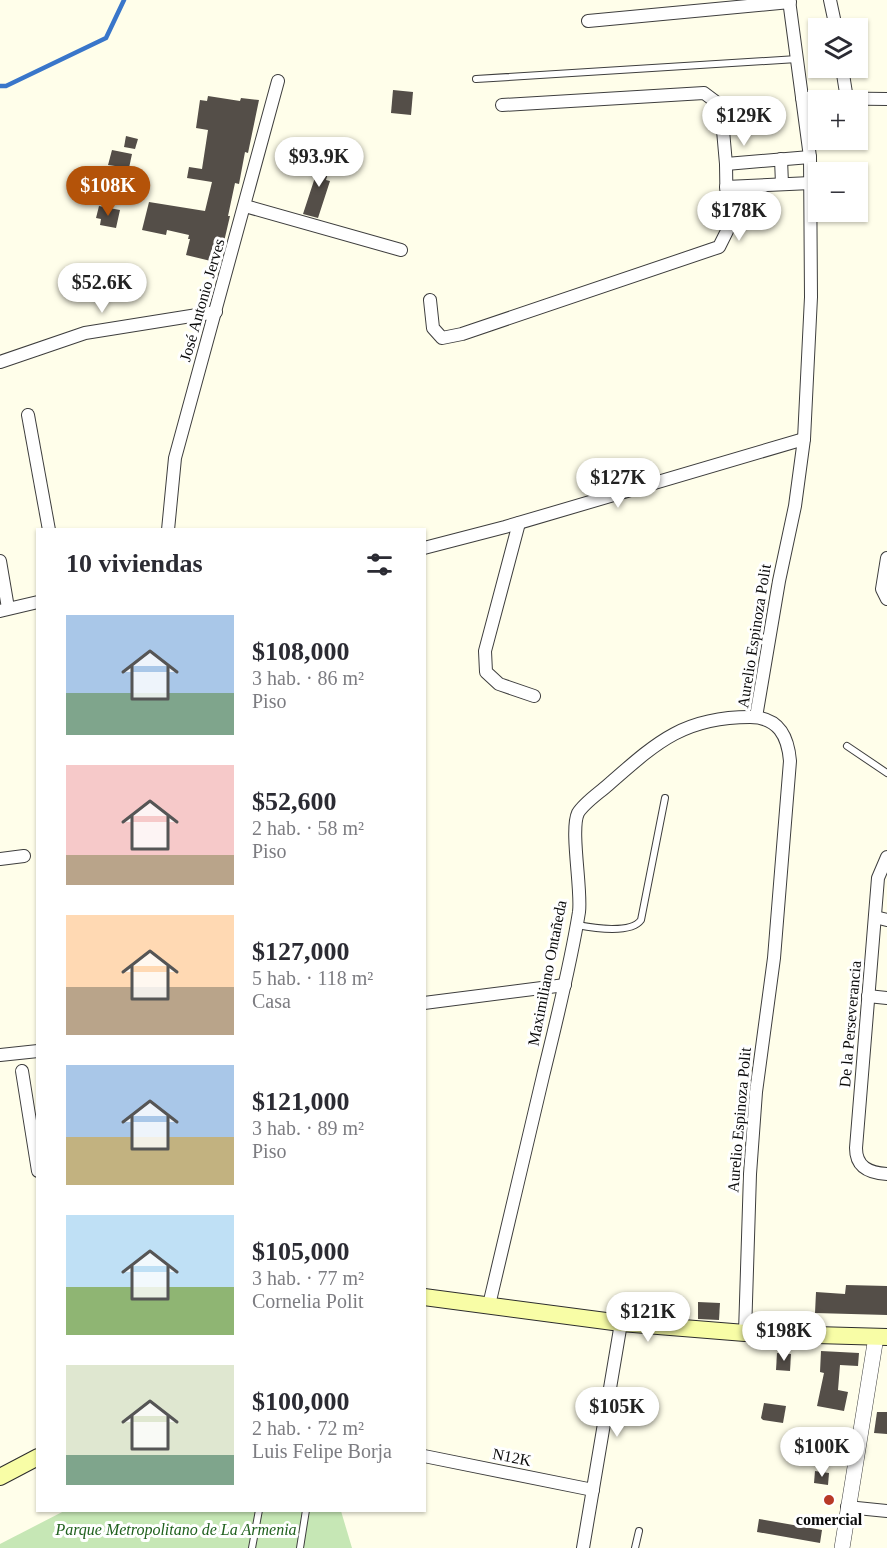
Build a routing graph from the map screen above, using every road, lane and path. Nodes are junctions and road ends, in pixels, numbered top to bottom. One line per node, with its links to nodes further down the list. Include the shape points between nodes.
1 (830, 0): 3 (street)
2 (790, 1): 4 (street); 5 (street, Aurelio Espinoza Polit)
3 (834, 18)
4 (588, 21)
5 (797, 59): 6 (lane); 8 (street, Aurelio Espinoza Polit)
6 (476, 79)
7 (278, 81): 20 (street, José Antonio Jerves)
8 (802, 98): 9 (street); 13 (street, Aurelio Espinoza Polit)
9 (808, 98)
10 (868, 99): 11 (street)
11 (887, 99)
12 (502, 105): 16 (street, via 704,93 720,109)
13 (810, 157): 14 (street); 15 (street, Aurelio Espinoza Polit)
14 (781, 159): 16 (street); 18 (street)
15 (810, 162)
16 (726, 164): 19 (street)
17 (808, 183): 18 (street)
18 (782, 184): 19 (street)
19 (726, 187): 23 (street, via 727,231 719,247 442,338 433,328)
20 (245, 206): 22 (street); 24 (street, José Antonio Jerves)
21 (811, 222): 27 (street, Aurelio Espinoza Polit)
22 (401, 250)
23 (430, 300)
24 (216, 312): 25 (street, via 85,333); 30 (street, José Antonio Jerves, via 174,463)
25 (0, 362)
26 (28, 415): 29 (street)
27 (804, 439): 28 (street); 38 (street, Aurelio Espinoza Polit)
28 (519, 523): 31 (street); 37 (street, via 485,651 486,672 500,684)
29 (49, 528)
30 (168, 528)
31 (426, 547)
32 (887, 558): 34 (street, via 882,589)
33 (0, 561): 36 (street)
34 (887, 599)
35 (36, 602): 36 (street)
36 (4, 610)
37 (534, 696)
38 (756, 717): 46 (street, Maximiliano Ontañeda, via 714,719 681,730 628,768 581,810 576,829); 59 (street, Aurelio Espinoza Polit, via 772,721 782,731 790,761 775,950 756,1092)
39 (848, 746): 40 (lane)
40 (887, 773)
41 (665, 798): 46 (lane, via 636,926 593,928)
42 (24, 856): 44 (street)
43 (887, 857): 45 (street, De la Perseverancia, via 878,878)
44 (0, 859)
45 (881, 919): 48 (street, De la Perseverancia)
46 (577, 924): 47 (street, Maximiliano Ontañeda)
47 (565, 986): 50 (street); 57 (street, Maximiliano Ontañeda)
48 (868, 996): 49 (street); 55 (street, De la Perseverancia, via 856,1153 864,1168)
49 (887, 998)
50 (426, 1003)
51 (36, 1051): 52 (street)
52 (0, 1055)
53 (22, 1071): 54 (street)
54 (36, 1158)
55 (887, 1174)
56 (426, 1298): 57 (main road)
57 (489, 1305): 58 (main road)
58 (621, 1323): 59 (main road); 64 (street)
59 (745, 1333): 60 (main road)
60 (881, 1337): 65 (street)
61 (426, 1456): 64 (street, N12K)
62 (36, 1458): 63 (main road)
63 (0, 1477)
64 (593, 1490): 72 (street)
65 (848, 1507): 66 (street); 74 (street)
66 (887, 1511)
67 (259, 1512): 70 (lane)
68 (306, 1512): 71 (lane)
69 (639, 1531): 73 (lane)
70 (252, 1548)
71 (300, 1548)
72 (582, 1548)
73 (635, 1548)
74 (842, 1548)

